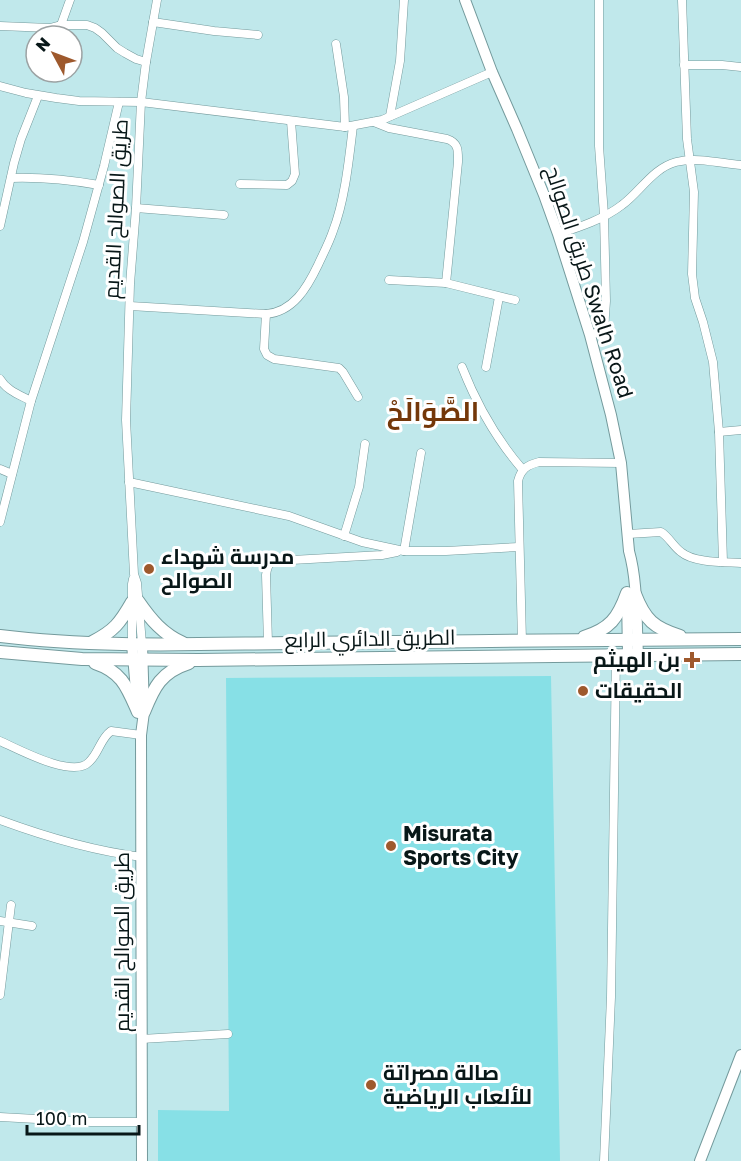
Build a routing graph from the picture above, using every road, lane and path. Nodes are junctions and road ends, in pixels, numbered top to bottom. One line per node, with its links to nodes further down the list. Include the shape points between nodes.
1 (70, 0): 8 (street)
2 (157, 0): 7 (street)
3 (404, 0): 22 (street, via 400,61)
4 (465, 0): 17 (street, طريق الصوالح Swalh Road)
5 (599, 0): 33 (street, via 599,147)
6 (682, 0): 15 (street)
7 (153, 22): 12 (street); 14 (street)
8 (61, 24)
9 (84, 25): 14 (street, via 95,28 125,53)
10 (0, 26): 11 (street)
11 (24, 27)
12 (258, 35)
13 (336, 44): 25 (street)
14 (146, 62): 21 (street)
15 (684, 65): 16 (street); 26 (street)
16 (741, 68)
17 (492, 72): 22 (street, طريق الصوالح القديم); 35 (street, طريق الصوالح Swalh Road)
18 (0, 86): 19 (street)
19 (38, 96): 20 (street); 28 (street)
20 (119, 102): 21 (street); 30 (street)
21 (141, 102): 23 (street, طريق الصوالح القديم); 31 (street, طريق الصوالح القديم)
22 (390, 116): 24 (street, طريق الصوالح القديم)
23 (291, 121): 25 (street, طريق الصوالح القديم); 29 (street, via 295,174 292,181)
24 (375, 122): 25 (street, طريق الصوالح القديم); 37 (street, via 447,139 457,146)
25 (349, 126): 41 (street, via 345,182 329,242 299,296 282,311)
26 (689, 160): 27 (street); 33 (street, via 662,168 622,205); 49 (street, via 694,192 692,274 713,362)
27 (741, 165)
28 (10, 178): 30 (street, via 51,178); 34 (street)
29 (240, 184)
30 (99, 185): 47 (street)
31 (136, 208): 32 (street); 40 (street, طريق الصوالح القديم)
32 (224, 215)
33 (604, 215): 35 (street); 42 (street, via 604,330)
34 (0, 226)
35 (558, 234): 42 (street, طريق الصوالح Swalh Road)
36 (389, 280): 37 (street)
37 (446, 283): 38 (street)
38 (499, 297): 39 (street); 44 (street)
39 (515, 300)
40 (130, 306): 41 (street); 56 (street, طريق الصوالح القديم, via 126,420)
41 (266, 314): 46 (street, via 267,355 339,368)
42 (590, 335): 52 (street, طريق الصوالح Swalh Road)
43 (462, 367): 54 (street, via 485,417)
44 (486, 367)
45 (0, 379): 47 (street, via 4,386)
46 (358, 397)
47 (32, 401): 55 (street)
48 (741, 430): 49 (street)
49 (719, 432): 62 (street)
50 (365, 444): 59 (street)
51 (421, 453): 61 (street)
52 (621, 464): 54 (street, via 539,462); 58 (street, طريق الصوالح Swalh Road)
53 (0, 469): 55 (street)
54 (523, 470): 60 (street, via 518,481)
55 (12, 474): 57 (street)
56 (129, 482): 59 (street, via 289,516); 65 (street, طريق الصوالح القديم)
57 (0, 522)
58 (628, 534): 62 (street, via 661,532 691,558); 64 (street, طريق الصوالح Swalh Road)
59 (344, 536): 61 (street)
60 (519, 547): 61 (street); 71 (street)
61 (404, 551): 74 (street, via 270,563 266,574)
62 (723, 562): 63 (street)
63 (741, 563)
64 (631, 594): 67 (main road, via 607,627); 68 (main road, via 656,626); 70 (street, طريق الصوالح Swalh Road)
65 (135, 601): 72 (main road, via 115,627); 73 (street, طريق الصوالح القديم); 75 (main road, via 161,630)
66 (0, 636): 72 (main road, الطريق الدائري الرابع)
67 (575, 639): 70 (main road, الطريق الدائري الرابع); 71 (main road, الطريق الدائري الرابع)
68 (705, 639): 69 (main road, الطريق الدائري الرابع); 70 (main road, الطريق الدائري الرابع)
69 (741, 639)
70 (632, 640): 78 (street, طريق الصوالح Swalh Road)
71 (522, 641): 74 (main road, الطريق الدائري الرابع)
72 (90, 643): 73 (main road, الطريق الدائري الرابع)
73 (137, 644): 75 (main road, الطريق الدائري الرابع); 80 (street, طريق الصوالح القديم)
74 (268, 644): 75 (main road, الطريق الدائري الرابع)
75 (187, 645)
76 (0, 652): 79 (main road, الطريق الدائري الرابع)
77 (741, 654): 78 (main road, الطريق الدائري الرابع)
78 (627, 655): 81 (main road, الطريق الدائري الرابع); 96 (street)
79 (82, 659): 80 (main road, الطريق الدائري الرابع); 82 (main road, via 116,673 128,688)
80 (138, 660): 81 (main road, الطريق الدائري الرابع); 82 (street, طريق الصوالح القديم)
81 (198, 660): 82 (main road, via 167,673 154,688)
82 (141, 721): 83 (street, via 109,733 81,767 64,766); 85 (street, طريق الصوالح القديم)
83 (0, 741)
84 (0, 820): 85 (street, via 89,848)
85 (142, 857): 91 (street, طريق الصوالح القديم)
86 (11, 905): 87 (street)
87 (4, 922): 88 (street); 89 (street)
88 (32, 926)
89 (0, 995)
90 (228, 1034): 91 (street)
91 (141, 1039): 94 (street, طريق الصوالح القديم)
92 (741, 1055): 97 (street)
93 (0, 1117): 94 (street)
94 (142, 1122): 95 (street, طريق الصوالح القديم)
95 (142, 1161)
96 (604, 1161)
97 (700, 1161)

